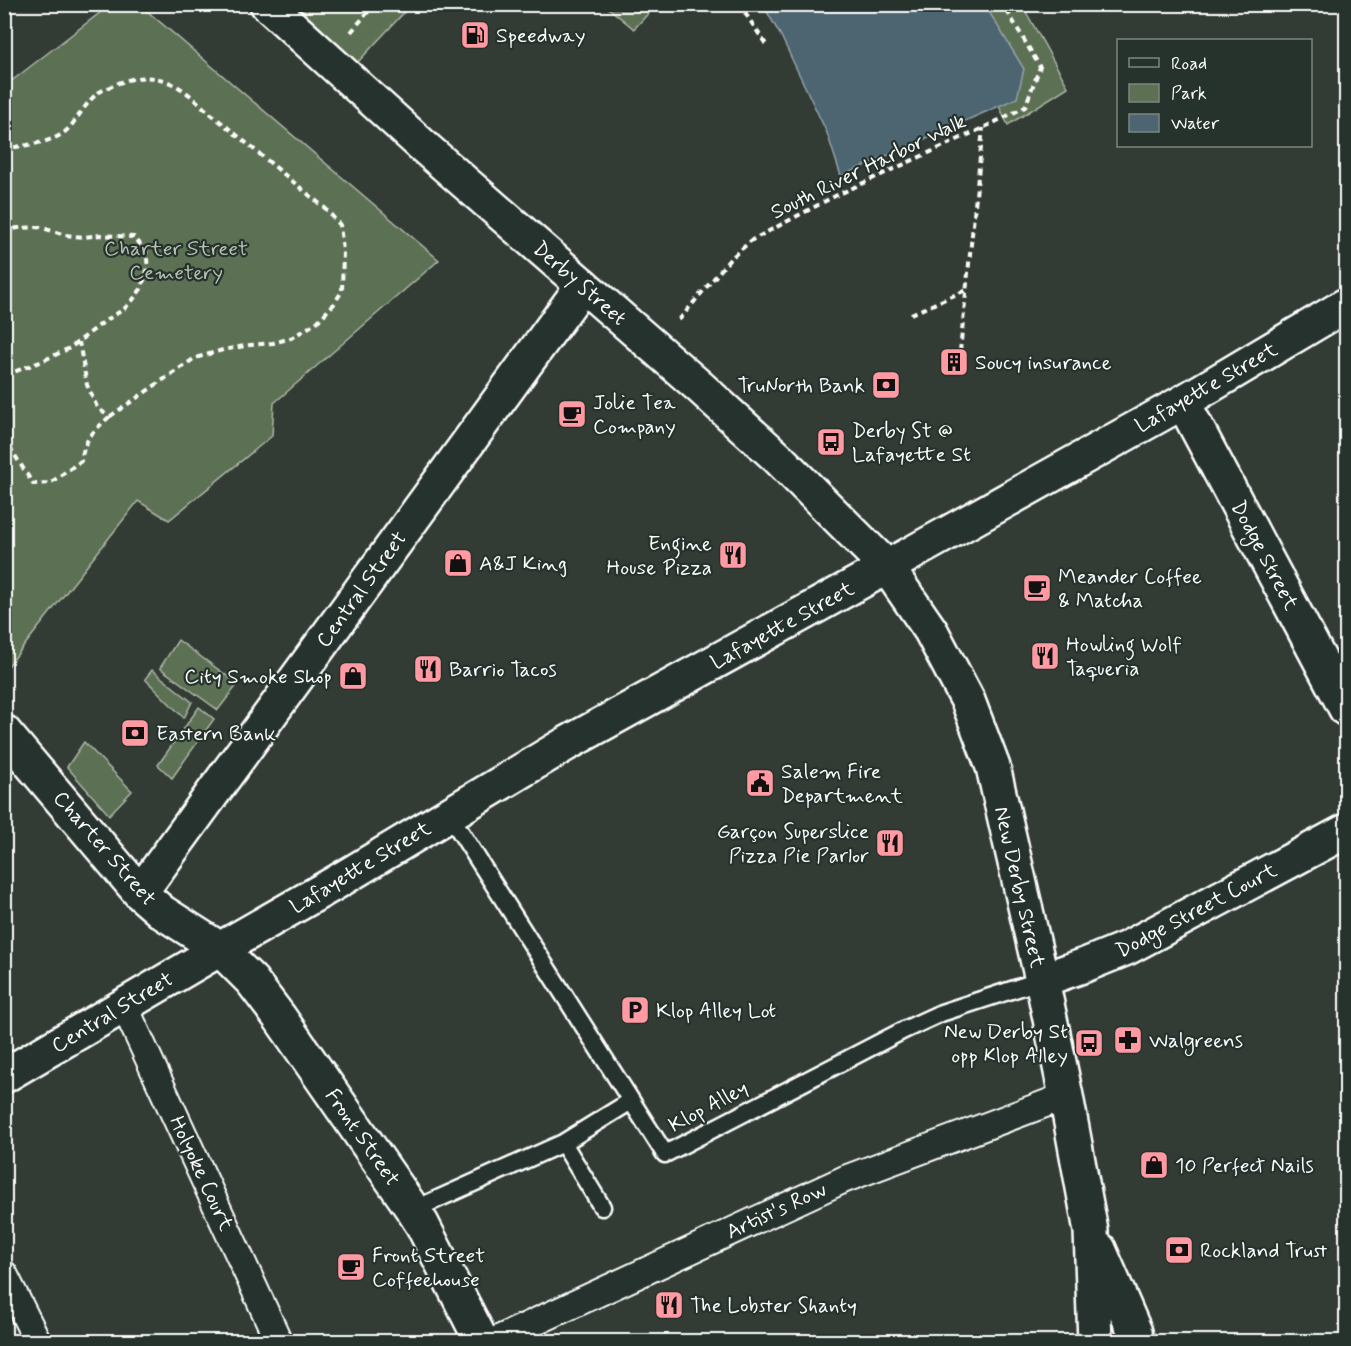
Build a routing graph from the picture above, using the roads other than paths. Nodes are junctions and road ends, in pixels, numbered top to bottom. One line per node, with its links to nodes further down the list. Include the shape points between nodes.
1 (267, 4): 2 (street, Derby Street)
2 (583, 285): 5 (street, Derby Street, via 779,459); 10 (street, Central Street)
3 (1347, 305): 4 (street, Lafayette Street)
4 (1183, 402): 5 (street, Lafayette Street); 6 (street, Dodge Street)
5 (887, 567): 8 (street, Lafayette Street, via 566,744); 12 (street, New Derby Street, via 931,631 968,701 993,768)
6 (1347, 709)
7 (4, 732): 10 (street, Charter Street)
8 (449, 814): 11 (street, Lafayette Street); 16 (lane, Klop Alley)
9 (1347, 831): 12 (street, Dodge Street Court, via 1128,948)
10 (140, 893): 11 (street, Charter Street)
11 (220, 949): 13 (street, Central Street); 19 (street, Front Street, via 252,981 280,1018)
12 (1041, 980): 15 (street, New Derby Street); 16 (lane, Klop Alley, via 941,1013 904,1030 665,1154)
13 (124, 1005): 14 (street, Central Street); 24 (street, Holyoke Court)
14 (4, 1076)
15 (1066, 1096): 20 (street, New Derby Street); 26 (street, Artist's Row, via 844,1179)
16 (631, 1101): 17 (lane)
17 (563, 1143): 18 (lane); 19 (lane)
18 (602, 1208)
19 (413, 1210): 25 (street, Front Street)
20 (1091, 1231): 27 (street, New Derby Street); 28 (street, New Derby Street)
21 (4, 1274): 22 (street)
22 (14, 1316): 23 (street)
23 (38, 1341)
24 (279, 1341)
25 (482, 1341)
26 (492, 1341)
27 (1095, 1341)
28 (1137, 1341)

